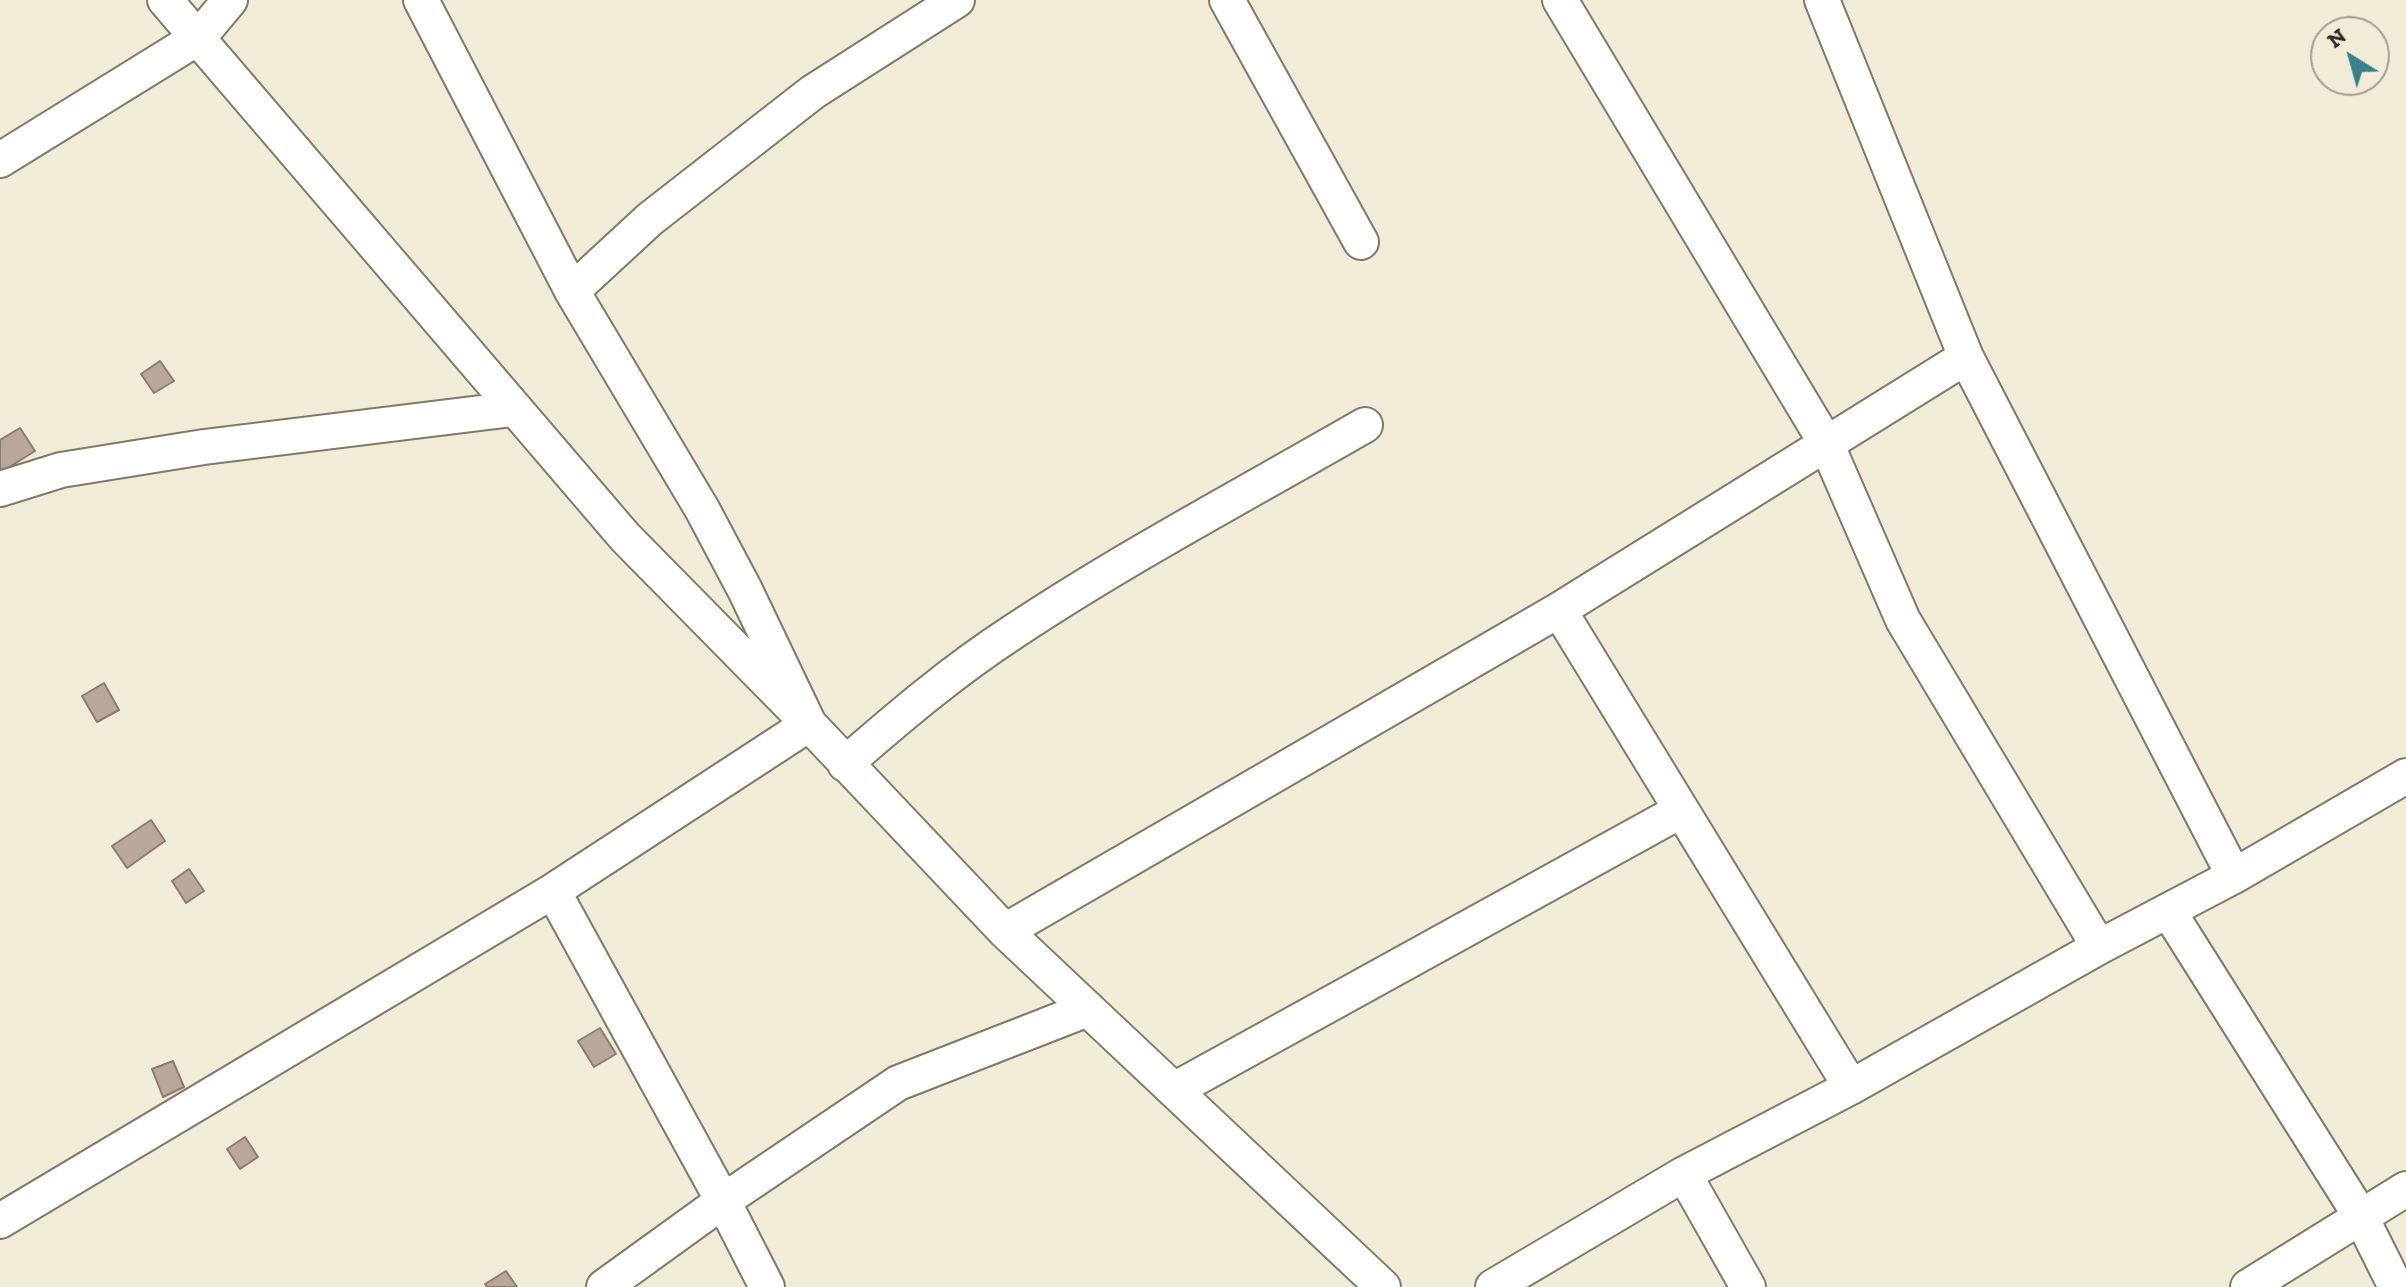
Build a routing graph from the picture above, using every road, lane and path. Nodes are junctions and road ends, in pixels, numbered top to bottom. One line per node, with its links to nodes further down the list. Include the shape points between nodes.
1 (165, 0): 8 (street)
2 (230, 0): 8 (street)
3 (421, 0): 11 (street)
4 (957, 0): 11 (street, via 813,92 650,219)
5 (1227, 0): 10 (street)
6 (1560, 0): 15 (street)
7 (1822, 0): 12 (street)
8 (199, 37): 9 (street); 13 (street)
9 (0, 160)
10 (1361, 242)
11 (572, 291): 18 (street, via 709,523)
12 (1966, 357): 15 (street); 22 (street)
13 (513, 409): 16 (street, via 147,456 61,470); 18 (street, via 625,537)
14 (1365, 425): 19 (street, via 1013,632 923,697)
15 (1826, 443): 17 (street); 26 (street, via 1903,620)
16 (0, 489)
17 (1559, 610): 21 (street); 25 (street)
18 (809, 724): 19 (street); 23 (street)
19 (845, 764): 25 (street)
20 (2406, 776): 22 (street)
21 (1680, 811): 28 (street); 29 (street)
22 (2234, 876): 24 (street)
23 (553, 891): 32 (street); 34 (street)
24 (2169, 912): 26 (street); 33 (street)
25 (1005, 931): 27 (street)
26 (2099, 947): 28 (street)
27 (1088, 1009): 29 (street); 32 (street, via 898,1083)
28 (1851, 1087): 30 (street)
29 (1174, 1090): 37 (street)
30 (1684, 1174): 38 (street); 39 (street)
31 (2406, 1189): 33 (street)
32 (723, 1201): 35 (street); 36 (street)
33 (2360, 1215): 40 (street); 41 (street)
34 (0, 1221)
35 (604, 1287)
36 (767, 1287)
37 (1383, 1287)
38 (1493, 1287)
39 (1748, 1287)
40 (2248, 1287)
41 (2396, 1287)

